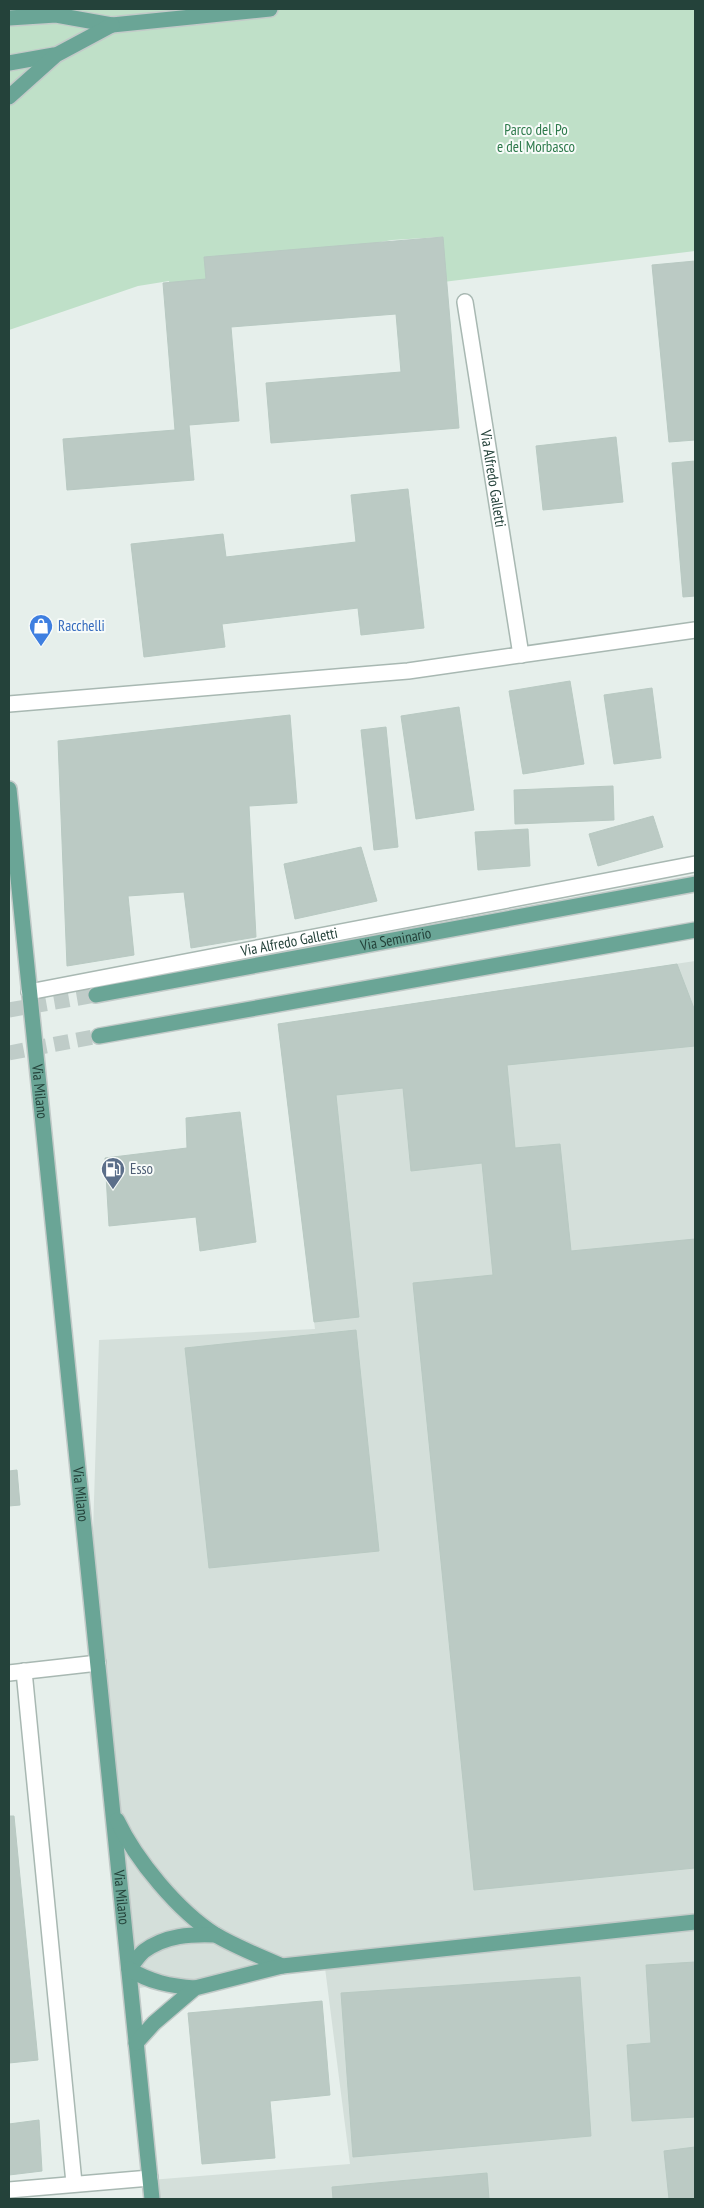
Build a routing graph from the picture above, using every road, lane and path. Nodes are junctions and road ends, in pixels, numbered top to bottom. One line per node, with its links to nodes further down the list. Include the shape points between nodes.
1 (270, 9): 4 (main road)
2 (49, 12): 3 (main road); 4 (main road)
3 (9, 18)
4 (112, 25): 5 (main road)
5 (56, 55): 6 (main road); 7 (main road)
6 (9, 63)
7 (9, 97)
8 (465, 302): 10 (street, Via Alfredo Galletti)
9 (695, 630): 10 (street)
10 (521, 655): 11 (street, via 408,671)
11 (9, 704)
12 (9, 789): 16 (main road, Via Milano)
13 (695, 864): 16 (street, Via Alfredo Galletti)
14 (695, 884): 17 (main road, Via Seminario)
15 (695, 930): 18 (main road)
16 (29, 992): 19 (main road, Via Milano)
17 (96, 995)
18 (99, 1036)
19 (98, 1663): 20 (street); 21 (main road, Via Milano)
20 (16, 1672): 29 (street)
21 (113, 1812): 23 (main road, via 123,1835 153,1875 181,1906); 25 (main road, Via Milano)
22 (695, 1922): 24 (main road)
23 (216, 1935): 24 (main road); 25 (main road, via 173,1937 144,1951)
24 (282, 1966): 26 (main road)
25 (129, 1969): 26 (main road, via 145,1979 168,1986); 27 (main road, Via Milano)
26 (195, 1988): 27 (main road)
27 (136, 2043): 28 (main road, Via Milano)
28 (150, 2178): 29 (street); 31 (main road, Via Milano)
29 (74, 2183): 30 (street)
30 (9, 2190)
31 (152, 2199)

